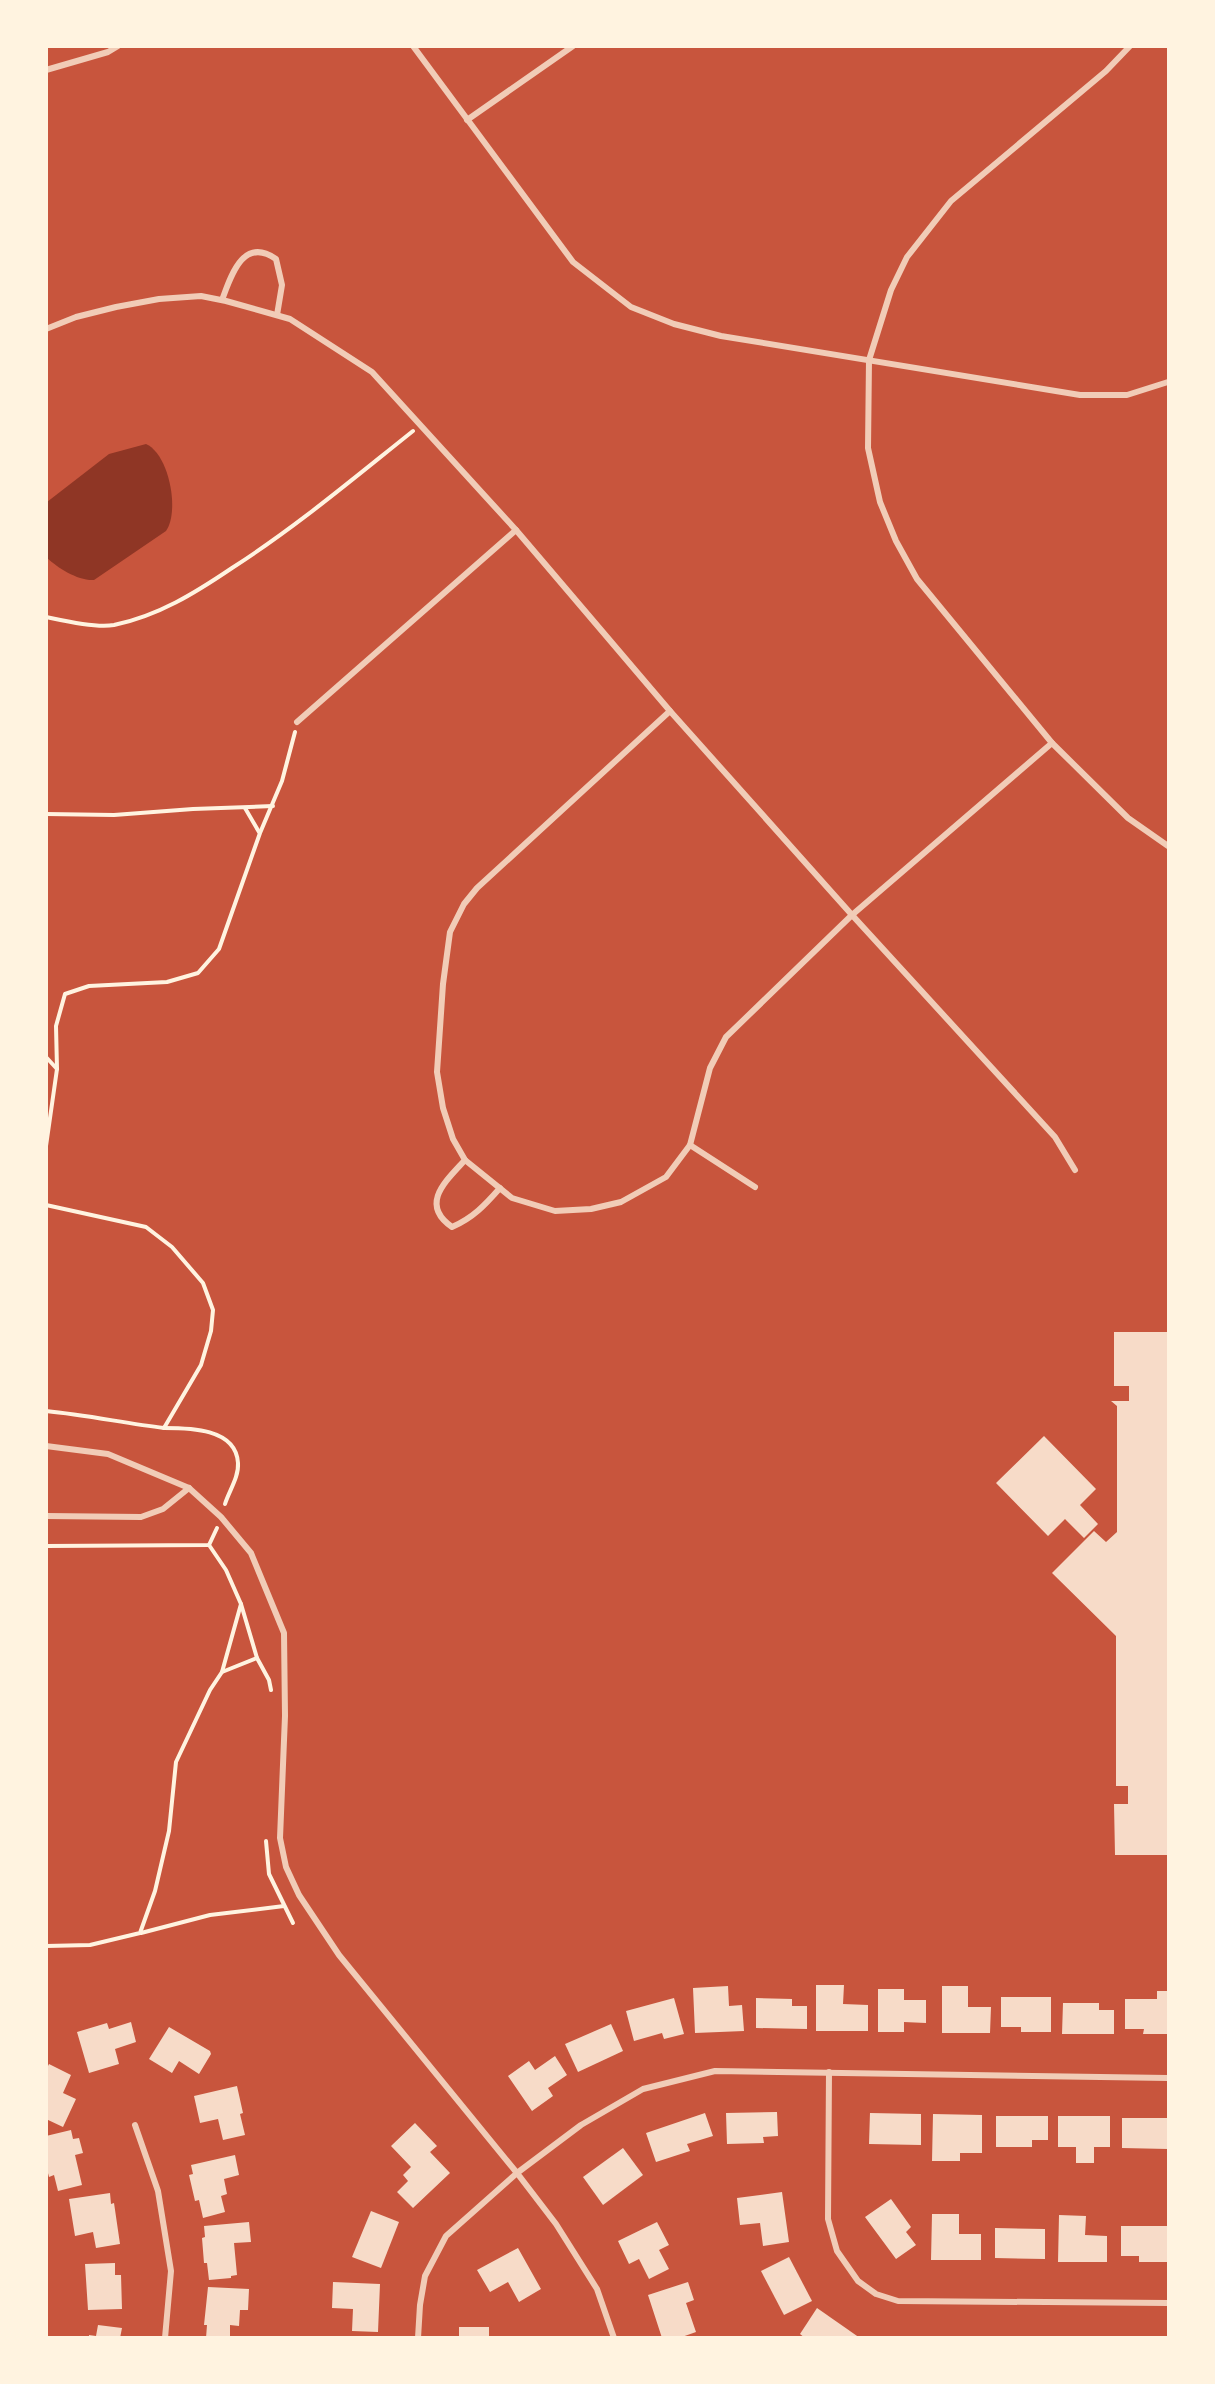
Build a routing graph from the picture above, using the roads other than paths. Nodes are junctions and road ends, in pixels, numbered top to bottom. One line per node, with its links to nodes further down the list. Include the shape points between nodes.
1 (118, 46): 5 (street)
2 (413, 46): 6 (street)
3 (573, 46): 6 (street)
4 (1130, 46): 10 (street, via 1106,71 951,201 907,257 891,290)
5 (46, 70)
6 (467, 120): 10 (street, via 573,262 631,306 675,324 721,336)
7 (222, 300): 8 (street); 8 (street, via 234,268 245,256 259,251 268,253 276,259 282,285); 9 (street, via 201,296 159,299 76,316)
8 (278, 315): 12 (street, via 372,372)
9 (46, 329)
10 (868, 360): 11 (street, via 1080,395 1127,395); 15 (street, via 868,448 880,502 896,541 917,579)
11 (1168, 382)
12 (516, 530): 13 (street); 14 (street)
13 (670, 711): 17 (street); 19 (street, via 477,888 450,932 437,1072 443,1108)
14 (297, 722)
15 (1052, 743): 16 (street, via 1128,818); 17 (street)
16 (1168, 846)
17 (852, 915): 18 (street, via 726,1037 710,1068); 20 (street, via 1055,1137)
18 (690, 1145): 21 (street); 22 (street, via 666,1178 621,1202 591,1209 555,1211 512,1198)
19 (465, 1160): 22 (street); 22 (street, via 438,1195 435,1205 440,1219 452,1227 462,1223)
20 (1075, 1170)
21 (755, 1187)
22 (500, 1188)
23 (46, 1446): 24 (street, via 108,1454)
24 (189, 1488): 25 (street, via 164,1509 141,1517); 29 (street, via 221,1517 251,1553 284,1633 280,1838 286,1867 299,1895 339,1955)
25 (46, 1516)
26 (829, 2072): 27 (street); 29 (street, via 715,2071 643,2089 580,2125); 30 (street, via 828,2220 837,2251 858,2281 876,2294 898,2301)
27 (1168, 2078)
28 (135, 2125): 31 (street, via 158,2191 171,2271)
29 (517, 2172): 32 (street, via 446,2236 425,2276); 33 (street, via 597,2289)
30 (1168, 2303)
31 (165, 2337)
32 (418, 2337)
33 (614, 2337)

